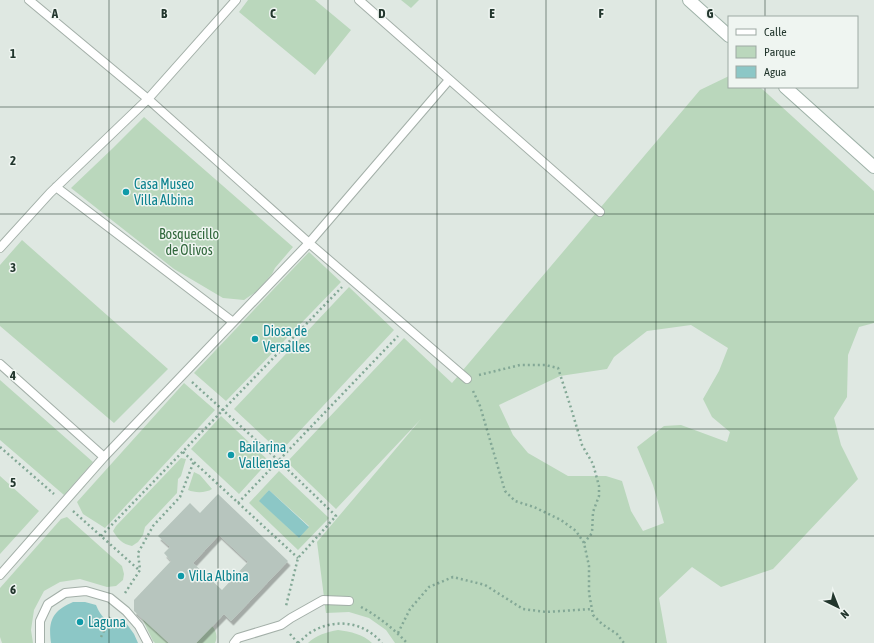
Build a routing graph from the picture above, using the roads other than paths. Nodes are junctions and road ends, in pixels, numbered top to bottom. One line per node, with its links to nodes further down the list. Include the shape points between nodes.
1 (29, 0): 8 (lane)
2 (236, 0): 8 (lane)
3 (359, 0): 6 (lane)
4 (689, 0): 5 (main road)
5 (728, 35)
6 (449, 80): 11 (lane); 12 (lane)
7 (786, 88): 9 (main road)
8 (148, 99): 10 (lane); 12 (lane)
9 (874, 168)
10 (56, 187): 13 (lane); 14 (lane)
11 (600, 212)
12 (309, 243): 14 (lane); 16 (lane)
13 (0, 248)
14 (233, 322): 17 (lane)
15 (0, 364): 17 (lane)
16 (467, 379)
17 (104, 457): 18 (lane)
18 (0, 575)
19 (350, 601): 22 (lane, via 323,600 281,625 238,638)
20 (40, 643): 21 (lane, via 40,621 48,604 65,593 86,591 110,598 126,611 139,626)
21 (148, 643)
22 (234, 643)

